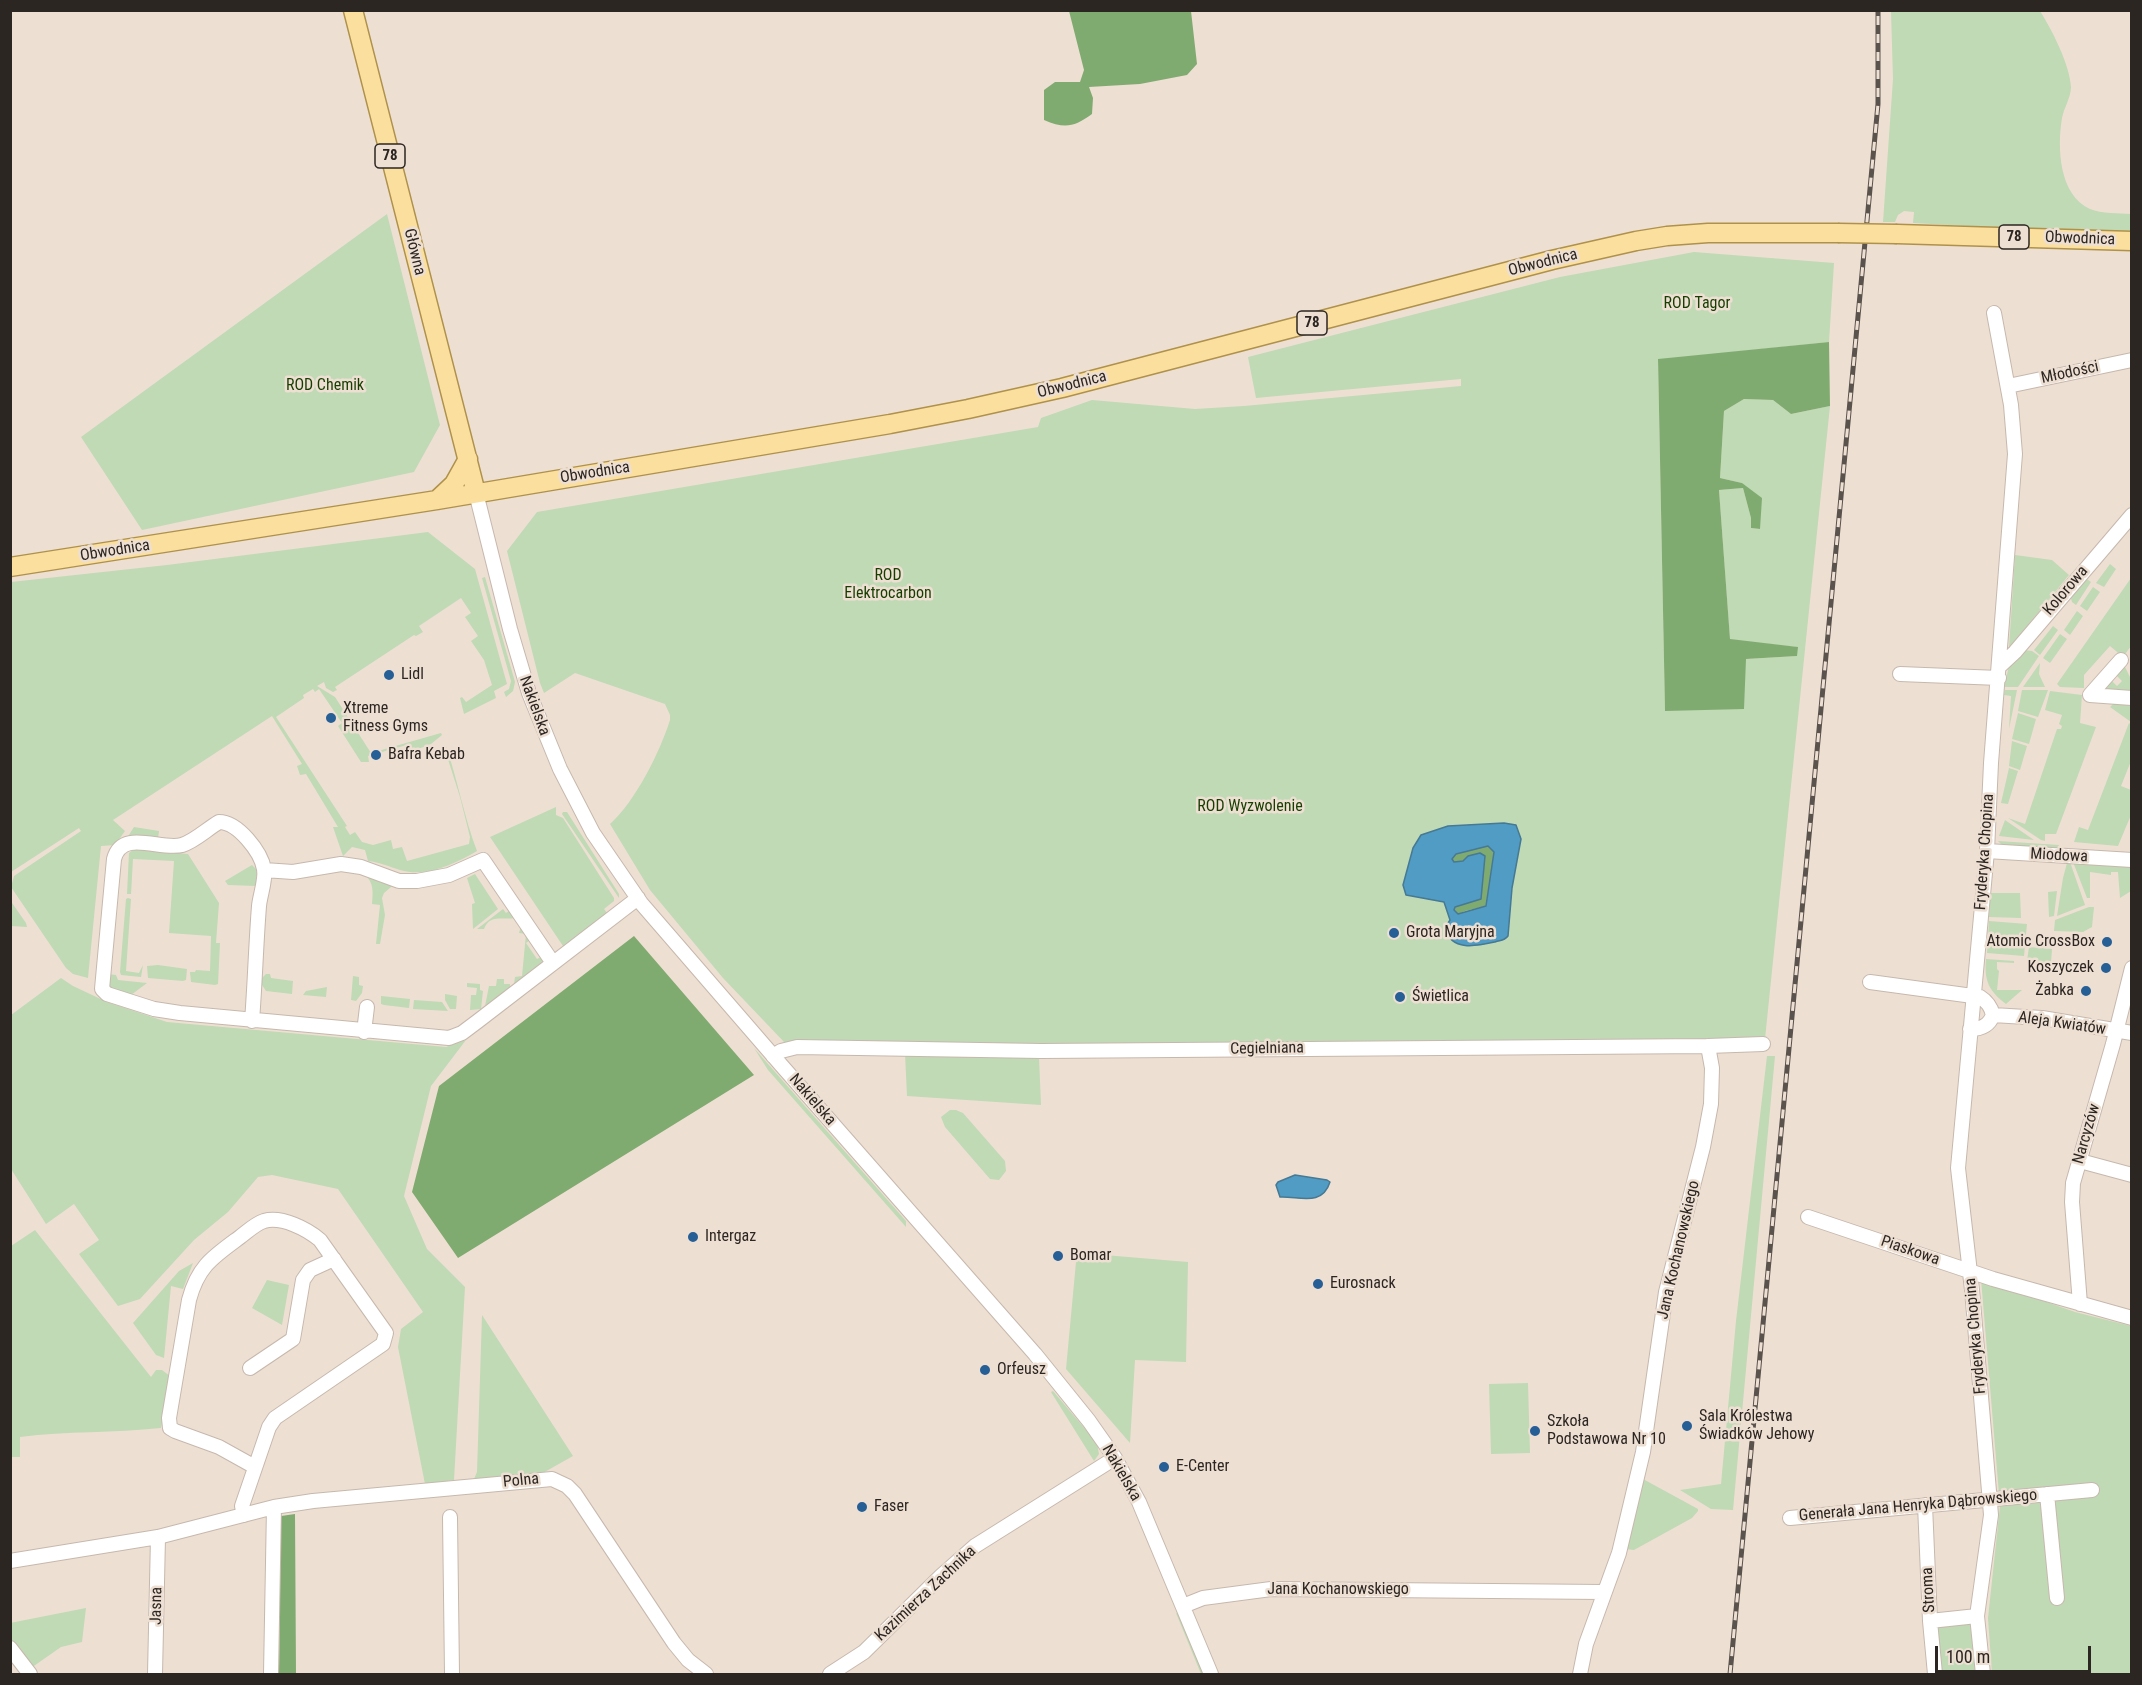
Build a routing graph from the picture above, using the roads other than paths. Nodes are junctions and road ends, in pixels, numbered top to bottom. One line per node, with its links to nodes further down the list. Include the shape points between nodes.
1 (354, 10): 6 (main road, Główna / 78)
2 (2132, 241): 7 (main road, Obwodnica / 78, bridge, via 1838,233 1666,236 1552,260 968,409)
3 (1994, 314): 5 (street, Fryderyka Chopina)
4 (2132, 360): 5 (street, Młodości)
5 (2008, 386): 12 (street, Fryderyka Chopina, via 2015,453)
6 (468, 459): 7 (main road, Główna / 78); 8 (main road, via 454,484)
7 (476, 493): 8 (main road, Obwodnica); 18 (street, Nakielska, via 520,664 547,740 587,823)
8 (437, 500): 10 (main road, Obwodnica)
9 (2132, 515): 12 (street, Kolorowa)
10 (10, 567)
11 (2121, 660): 14 (street, via 2090,695)
12 (1999, 672): 13 (street); 15 (street, Fryderyka Chopina)
13 (1900, 674)
14 (2132, 698)
15 (1987, 852): 16 (street, Miodowa); 22 (street, Fryderyka Chopina)
16 (2132, 860)
17 (264, 870): 19 (street, via 293,872 341,864 399,881 417,881 449,875 483,860); 25 (street); 25 (street, via 245,836 225,822 183,845 133,842 121,847 114,859 103,975 104,992 154,1009)
18 (638, 898): 19 (street); 32 (street, Nakielska)
19 (553, 963): 28 (street, via 462,1033 449,1038)
20 (2132, 968): 27 (street, Narcyzów)
21 (1870, 982): 22 (street)
22 (1973, 996): 24 (street, via 1987,1002); 26 (street, Fryderyka Chopina)
23 (367, 1007): 28 (street)
24 (1993, 1016): 26 (street, via 1986,1025); 27 (street, Aleja Kwiatów, via 2042,1018)
25 (252, 1021): 28 (street)
26 (1970, 1029): 37 (street, Fryderyka Chopina, via 1958,1168)
27 (2116, 1031): 29 (street, Aleja Kwiatów); 33 (street, Narcyzów)
28 (364, 1032)
29 (2132, 1034)
30 (1763, 1044): 31 (street, Cegielniana)
31 (1708, 1046): 32 (street, Cegielniana, via 1041,1051 797,1047); 53 (street, Jana Kochanowskiego, via 1712,1092 1707,1126 1666,1292 1643,1452 1619,1553)
32 (773, 1056): 41 (street, Nakielska, via 1035,1353)
33 (2080, 1161): 34 (street); 38 (street, Narcyzów, via 2072,1202)
34 (2132, 1175)
35 (1808, 1217): 37 (street, Piaskowa)
36 (334, 1259): 40 (street, via 310,1270 303,1280 292,1339); 42 (street, via 386,1333 383,1344 275,1418); 42 (street, via 307,1229 264,1221 207,1262 194,1284 170,1428 219,1447)
37 (1970, 1272): 38 (street, Piaskowa); 45 (street, Fryderyka Chopina)
38 (2080, 1304): 39 (street, Piaskowa)
39 (2132, 1318)
40 (250, 1368)
41 (1115, 1458): 55 (street, Nakielska, via 1139,1503); 64 (street, Kazimierza Zachnika, via 975,1546 864,1652)
42 (255, 1467): 48 (street, via 242,1506)
43 (2092, 1490): 44 (street, Generała Jana Henryka Dąbrowskiego)
44 (2047, 1494): 45 (street, Generała Jana Henryka Dąbrowskiego); 54 (street, Generała Jana Henryka Dąbrowskiego)
45 (1990, 1498): 46 (street, Generała Jana Henryka Dąbrowskiego); 56 (street, Fryderyka Chopina)
46 (1925, 1505): 50 (street, Generała Jana Henryka Dąbrowskiego); 57 (street, Stroma)
47 (274, 1508): 48 (street, Polna); 61 (street); 63 (street, Polna, via 332,1499 558,1481 575,1494 682,1654)
48 (244, 1515): 51 (street, Polna)
49 (450, 1517): 62 (street)
50 (1790, 1518)
51 (158, 1537): 52 (street, Polna); 60 (street, Jasna)
52 (10, 1561)
53 (1603, 1592): 55 (street, Jana Kochanowskiego, via 1271,1589 1203,1598); 66 (street, Jana Kochanowskiego)
54 (2056, 1598)
55 (1182, 1606): 65 (street, Nakielska)
56 (1977, 1616): 57 (street); 68 (street, Fryderyka Chopina)
57 (1930, 1621): 67 (street, Stroma)
58 (10, 1648): 59 (street)
59 (30, 1674)
60 (155, 1674)
61 (271, 1674)
62 (452, 1674)
63 (706, 1674)
64 (830, 1674)
65 (1211, 1674)
66 (1580, 1674)
67 (1935, 1674)
68 (1983, 1674)

